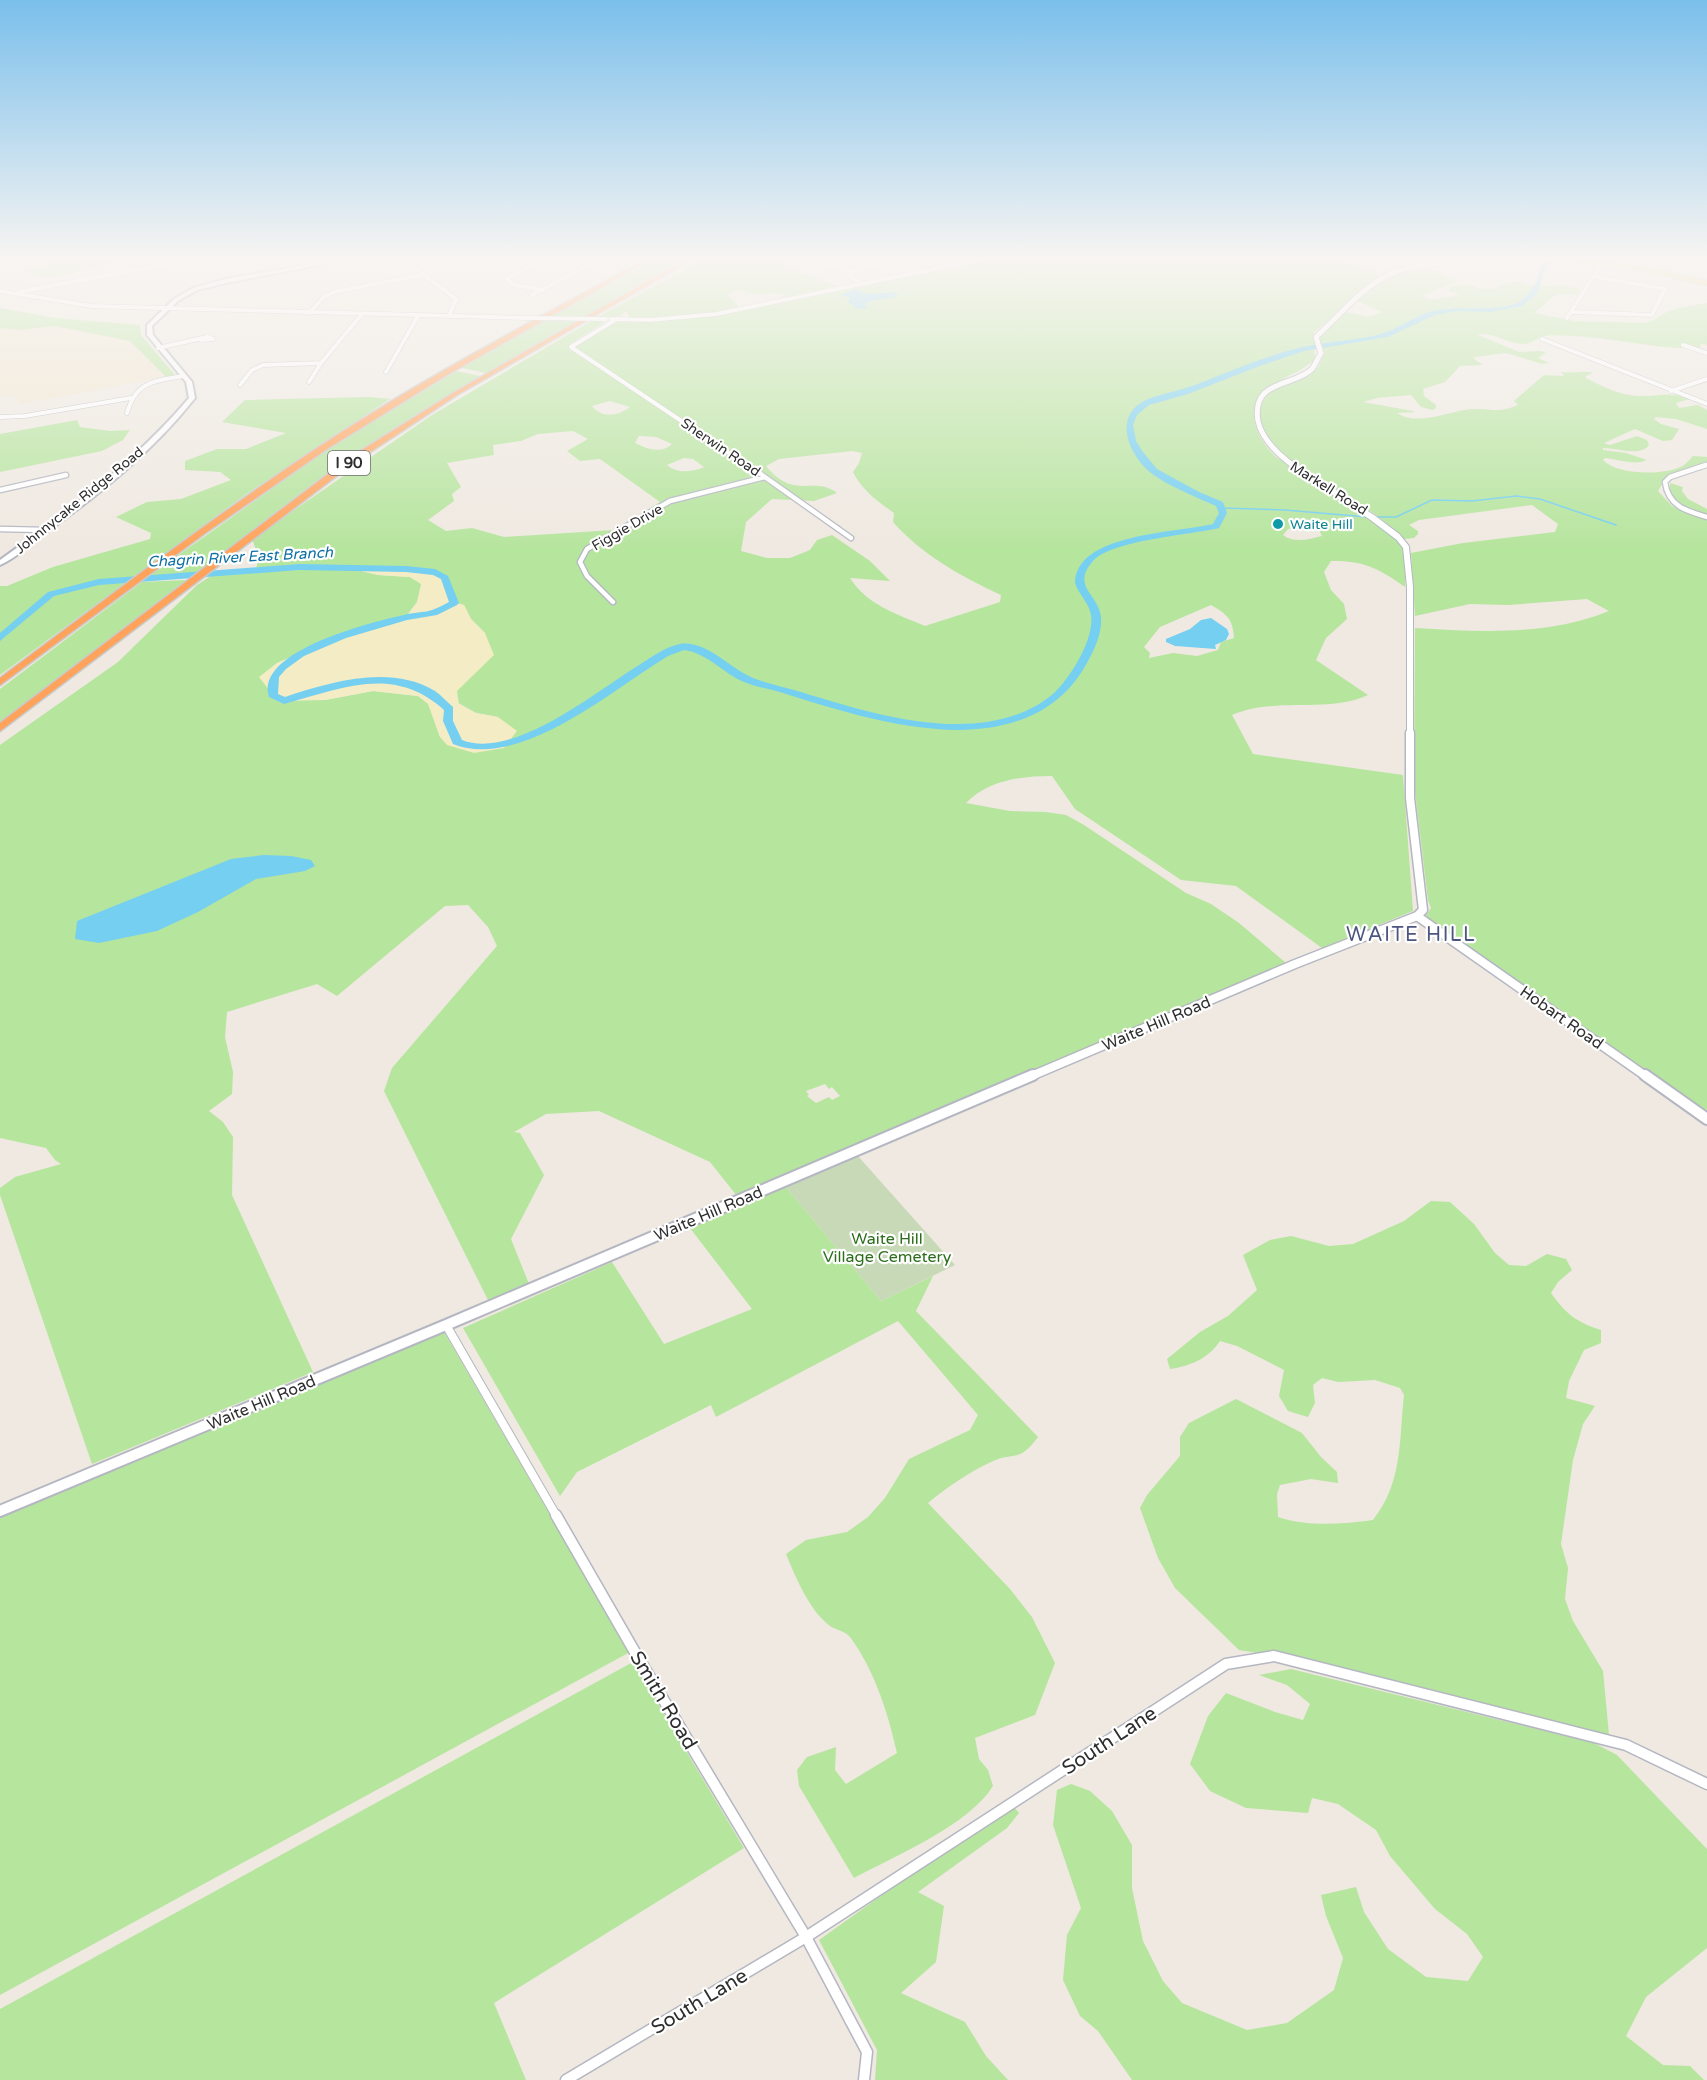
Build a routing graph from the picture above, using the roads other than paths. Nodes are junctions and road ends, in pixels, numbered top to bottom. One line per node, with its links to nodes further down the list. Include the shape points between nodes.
1 (164, 355): 11 (main road, Johnnycake Ridge Road)
2 (328, 355): 9 (street)
3 (396, 355): 10 (street)
4 (480, 355): 30 (highway, I 90, via 378,413 276,480)
5 (523, 355): 31 (highway, I 90, via 352,460)
6 (584, 355): 22 (street, Sherwin Road)
7 (1320, 355): 32 (street, Markell Road, via 1311,370 1264,394 1255,417 1280,457 1374,517 1404,542 1409,560 1410,798 1423,910)
8 (1582, 355): 15 (street)
9 (321, 363): 13 (street); 14 (street, via 263,365 252,370)
10 (386, 372)
11 (183, 376): 16 (street, via 138,388); 26 (main road, Johnnycake Ridge Road, via 189,382 192,398 174,421 118,473)
12 (1707, 380): 15 (street)
13 (309, 382)
14 (240, 385)
15 (1671, 391): 17 (street)
16 (130, 398): 18 (street); 19 (street)
17 (1707, 404)
18 (128, 413)
19 (0, 417)
20 (1707, 465): 24 (street, via 1665,482 1675,505)
21 (66, 476): 23 (street)
22 (765, 477): 27 (street, Sherwin Road); 29 (street, Figgie Drive, via 670,501 587,549 580,562 587,576)
23 (0, 490)
24 (1707, 517)
25 (0, 529): 26 (street)
26 (45, 530): 28 (main road, Johnnycake Ridge Road)
27 (852, 538)
28 (0, 562)
29 (613, 602)
30 (0, 682)
31 (0, 728)
32 (1417, 916): 33 (street, Hobart Road); 34 (street, Waite Hill Road, via 1295,964)
33 (1707, 1119)
34 (446, 1325): 35 (street, Waite Hill Road); 37 (street, Smith Road, via 636,1654)
35 (0, 1511)
36 (1707, 1784): 37 (street, South Lane, via 1626,1744 1274,1656 1226,1664)
37 (806, 1937): 38 (street, South Lane); 39 (street, Smith Road, via 867,2052)
38 (566, 2080)
39 (864, 2080)

